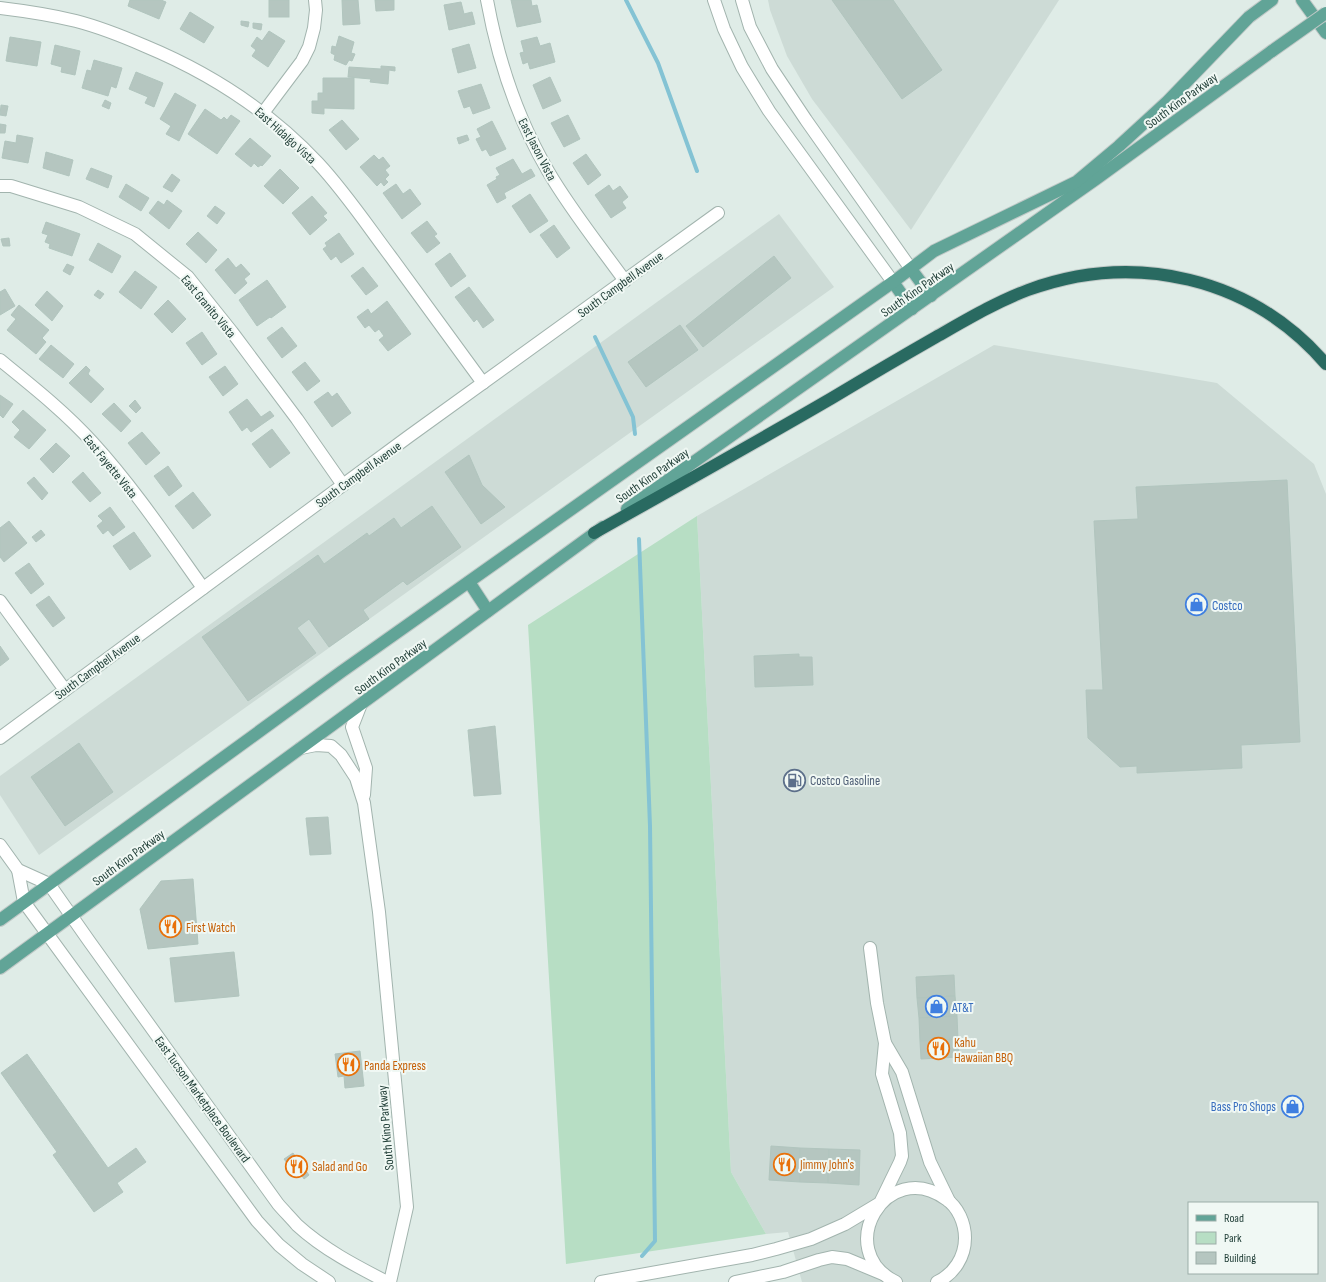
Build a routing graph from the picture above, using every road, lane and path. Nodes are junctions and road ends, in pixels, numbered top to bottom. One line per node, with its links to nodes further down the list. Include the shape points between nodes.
1 (315, 0): 10 (street, via 314,28 309,47 302,61)
2 (487, 0): 14 (street, East Jason Vista, via 502,65 535,148 562,194)
3 (714, 0): 15 (street, via 742,67 769,111)
4 (742, 0): 13 (street, via 750,27 772,69)
5 (1272, 0): 13 (main road, South Kino Parkway, via 1249,17 1167,102 1076,182 934,251)
6 (1302, 0): 9 (main road)
7 (0, 8): 10 (street, East Hidalgo Vista, via 76,21 117,34 177,59 217,81)
8 (1326, 13): 16 (main road, South Kino Parkway, bridge)
9 (1326, 33)
10 (263, 113): 20 (street, East Hidalgo Vista, via 317,163 344,193)
11 (0, 186): 21 (street, East Granito Vista, via 11,186 79,207 135,234 188,277 237,338)
12 (718, 213): 14 (street, South Campbell Avenue)
13 (911, 269): 15 (main road, South Kino Parkway); 16 (main road)
14 (625, 281): 20 (street, South Campbell Avenue)
15 (893, 282): 17 (main road); 23 (main road, South Kino Parkway)
16 (931, 296): 17 (main road, South Kino Parkway)
17 (912, 309): 22 (main road, South Kino Parkway)
18 (0, 360): 24 (street, East Fayette Vista, via 64,413 92,442 116,469)
19 (1326, 364): 22 (highway, via 1302,338 1272,316 1214,286 1180,277 1143,272 1101,273 1070,278 1027,290 974,315 726,460)
20 (483, 383): 21 (street, South Campbell Avenue)
21 (343, 485): 24 (street, South Campbell Avenue)
22 (594, 533): 26 (main road, South Kino Parkway)
23 (469, 582): 26 (main road); 34 (main road, South Kino Parkway)
24 (203, 588): 27 (street, South Campbell Avenue)
25 (0, 601): 27 (street)
26 (488, 611): 28 (main road, South Kino Parkway)
27 (65, 690): 29 (street, South Campbell Avenue)
28 (361, 704): 30 (main road, South Kino Parkway); 31 (street, via 352,727 366,768)
29 (0, 738)
30 (301, 748): 31 (street, via 331,746 341,755 356,778); 36 (main road, South Kino Parkway)
31 (364, 802): 48 (street, South Kino Parkway, via 379,912 407,1207)
32 (0, 845): 33 (street)
33 (18, 870): 34 (street); 35 (street)
34 (49, 884): 35 (main road, South Kino Parkway); 36 (street, East Tucson Marketplace Boulevard)
35 (24, 902): 37 (main road, South Kino Parkway); 38 (street)
36 (71, 915): 38 (main road, South Kino Parkway); 47 (street, East Tucson Marketplace Boulevard, via 278,1204 318,1242 348,1262)
37 (0, 920)
38 (47, 933): 40 (main road, South Kino Parkway); 46 (street, via 257,1222 279,1245)
39 (870, 948): 41 (street)
40 (0, 968)
41 (885, 1043): 42 (street, via 902,1072 928,1155); 43 (street, via 882,1074 900,1133 902,1156)
42 (949, 1201): 43 (street, via 930,1190 914,1188 898,1191); 45 (street, via 961,1218 965,1239 961,1258)
43 (880, 1203): 44 (street, via 870,1220 867,1239 869,1252); 49 (street, via 845,1224 776,1249)
44 (885, 1278): 50 (street, via 847,1259 832,1257 783,1272); 51 (street)
45 (941, 1281)
46 (329, 1282)
47 (387, 1282)
48 (390, 1282)
49 (601, 1282)
50 (735, 1282)
51 (896, 1282)

